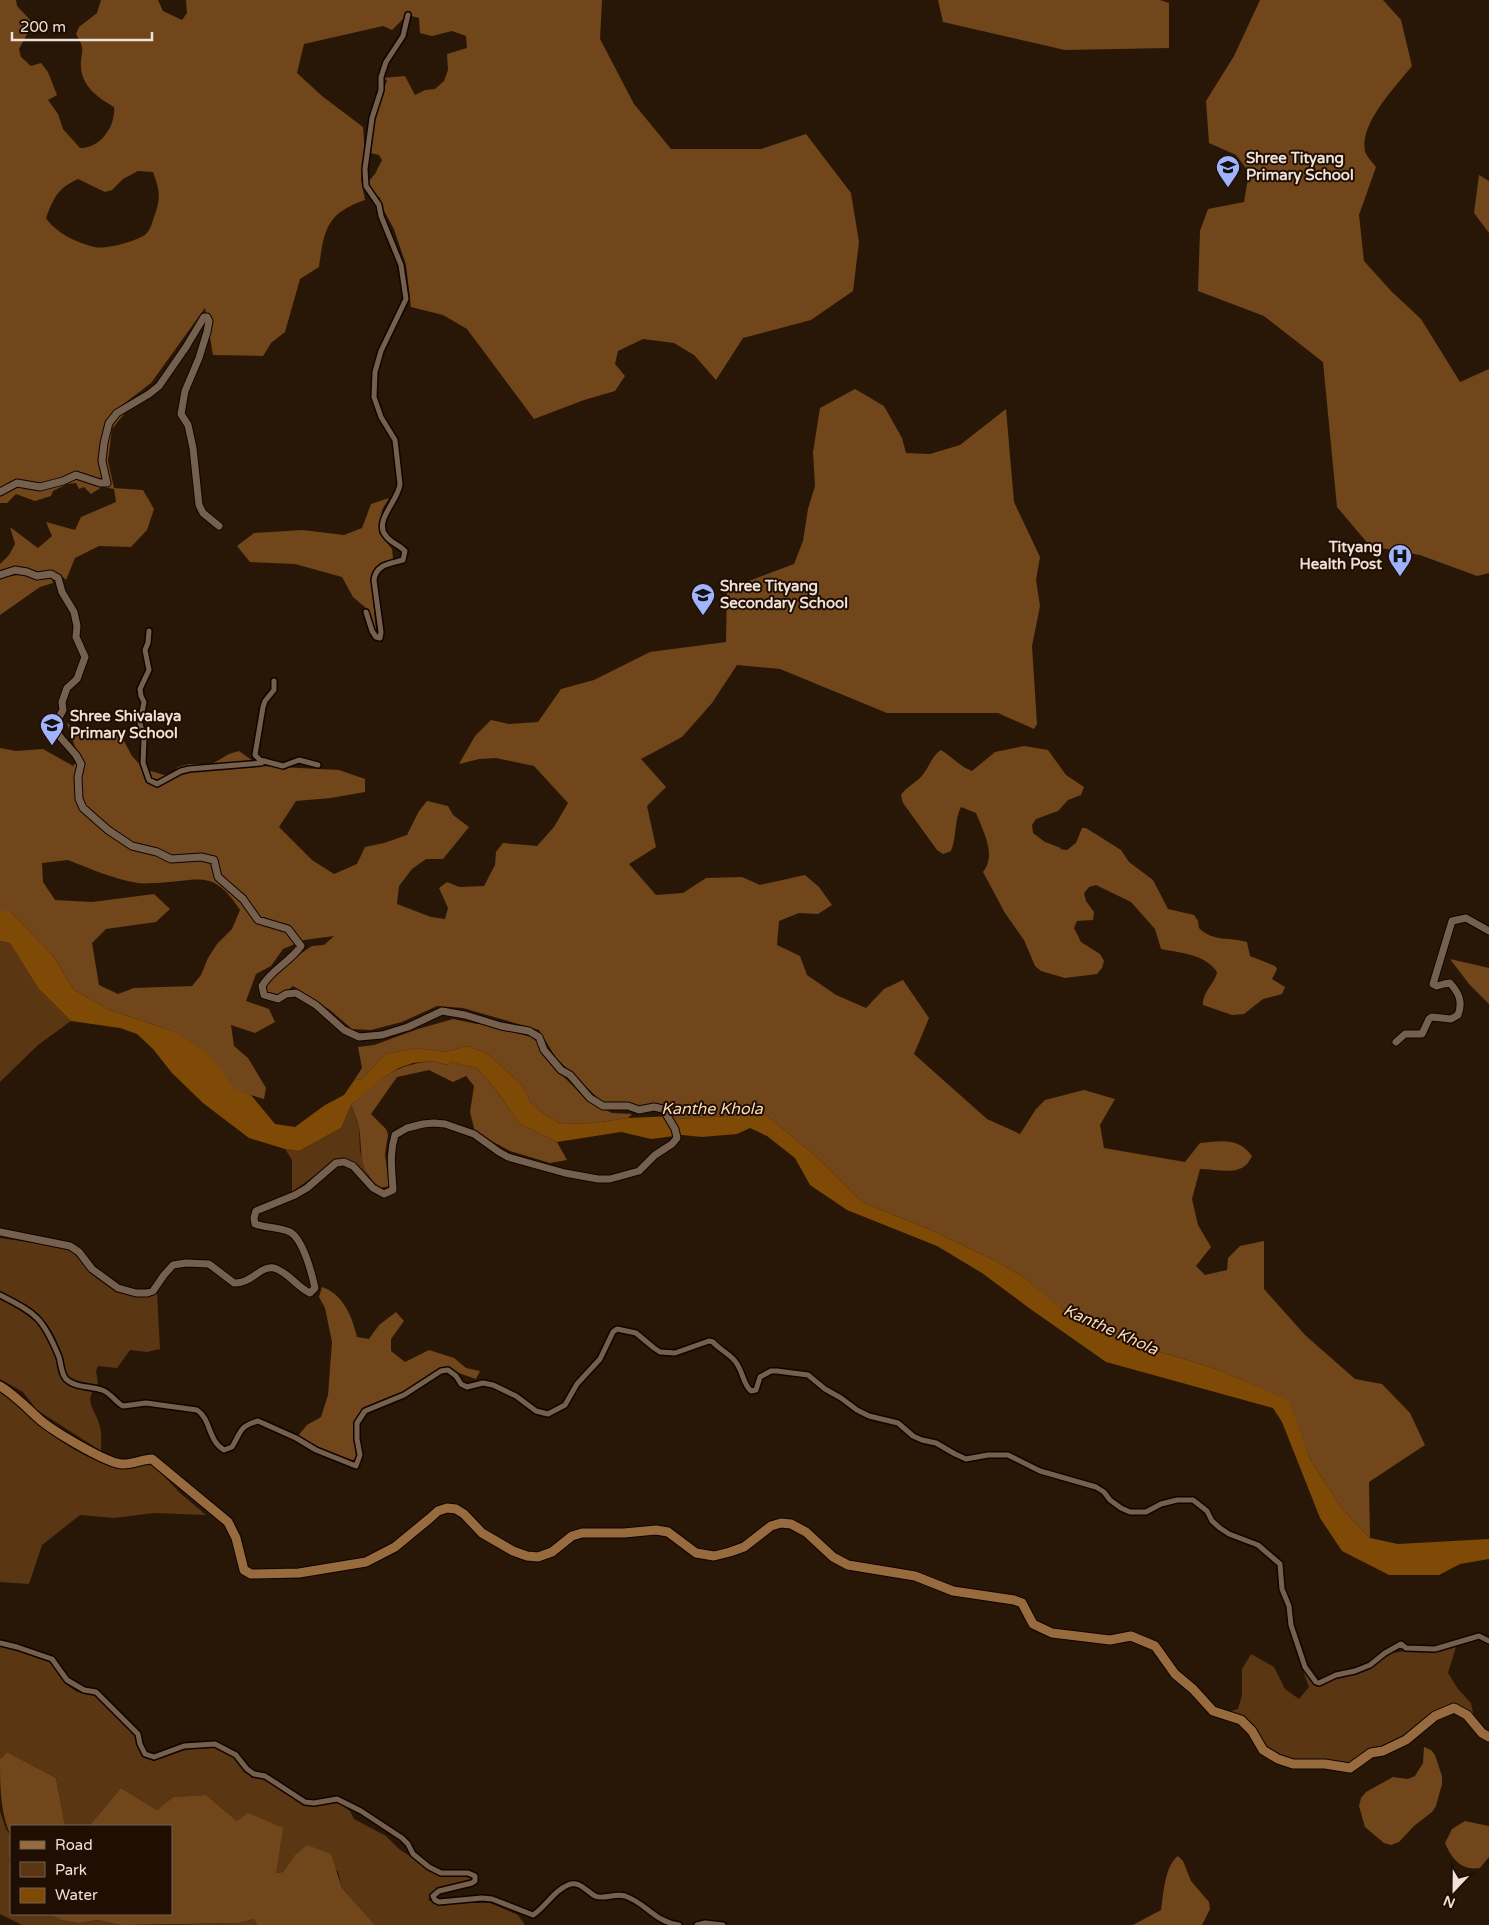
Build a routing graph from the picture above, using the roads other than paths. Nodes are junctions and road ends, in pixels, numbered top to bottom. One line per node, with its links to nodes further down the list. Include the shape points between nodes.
1 (408, 15): 5 (street, via 403,36 386,62 381,77 365,169 366,186 379,204 401,265 406,299 375,372 374,397 395,440 400,484 382,528 385,535 405,551 405,556 380,567 374,574 380,638 372,631)
2 (0, 492): 3 (street, via 17,483 40,487 76,475 107,483 102,461 109,423 117,413 159,386 207,317 207,332 185,391 181,414 188,425 193,448 199,505 203,513)
3 (219, 526)
4 (0, 574): 12 (street, via 15,570 37,576 51,574 58,578 74,612 76,637 85,657 77,679 67,688 56,730 81,764 78,777 83,808 132,846 171,859 202,857 214,860 218,877 243,899 258,920 288,929 301,946 268,976 262,986 264,995 278,999 296,993 316,1005 344,1030 359,1037 382,1035 442,1012 465,1014 529,1031 539,1037 544,1050 590,1098 603,1106 663,1109 677,1138 639,1171 598,1179 565,1174 508,1157 474,1134 445,1124 407,1128 395,1134 390,1156 393,1190 390,1193 384,1194 373,1188 353,1166 336,1163 295,1195 256,1211 255,1224 291,1232 299,1240 314,1282 315,1288 310,1293 273,1268 234,1283 209,1264 186,1263 173,1265 152,1291 136,1293 118,1288 92,1269 70,1246)
5 (366, 612)
6 (149, 631): 8 (street, via 145,650 149,670 140,689 144,702 140,723 149,780 157,784 189,769)
7 (274, 681): 8 (street, via 274,690 263,707 255,750 257,758)
8 (265, 761): 9 (street, via 283,766 299,760)
9 (318, 765)
10 (1489, 931): 11 (street, via 1466,918 1452,921 1433,984 1450,984 1457,992 1460,1000 1458,1015 1451,1018 1432,1016 1422,1034 1405,1034)
11 (1396, 1042)
12 (0, 1232)
13 (0, 1295): 15 (street, via 32,1312 43,1323 64,1376 69,1381 101,1389 123,1406 146,1403 197,1410 203,1414 214,1442 224,1450 232,1447 244,1425 258,1421 356,1466 360,1455 357,1423 365,1411 404,1394 441,1371 448,1370 467,1387 483,1383 493,1385 536,1411 548,1414 565,1405 577,1384 600,1359 617,1329 636,1333 660,1352 675,1353 709,1341 734,1360 751,1391 756,1390 760,1377 771,1371 808,1375 857,1410 898,1423 913,1436 936,1443 966,1459 1008,1455 1040,1471 1096,1487 1130,1512 1146,1512 1161,1504 1193,1500 1224,1531 1258,1545 1280,1564 1291,1625 1305,1667 1316,1682 1370,1665 1401,1644 1406,1648 1435,1649 1479,1636)
14 (0, 1386): 17 (main road, via 39,1419 113,1462 124,1465 152,1458 228,1522 236,1538 244,1570 251,1574 299,1573 366,1562 395,1547 428,1518 447,1508 456,1509 482,1533 527,1556 552,1552 572,1536 582,1533 656,1530 668,1532 696,1553 714,1556 744,1547 771,1526 791,1524 848,1565 915,1576 952,1591 1014,1600 1022,1603 1033,1624 1052,1632 1110,1640 1131,1636 1155,1646 1175,1674 1213,1711 1241,1720 1263,1750 1293,1764 1350,1768 1371,1753 1406,1740 1435,1716 1454,1708 1467,1715)
15 (1489, 1641)
16 (0, 1643): 18 (street, via 52,1659 67,1680 84,1690 96,1692 138,1734 145,1754 154,1757 184,1746 215,1744 236,1755 246,1769 265,1776 305,1802 337,1799 361,1811 402,1838 413,1854 429,1867 441,1873 475,1876 472,1883 439,1890 433,1896 439,1902 492,1899 533,1915 570,1884 584,1887 601,1898 606,1895 624,1896 659,1920)
17 (1489, 1737)
18 (678, 1925)
19 (697, 1925): 20 (street, via 705,1922)
20 (723, 1925)

